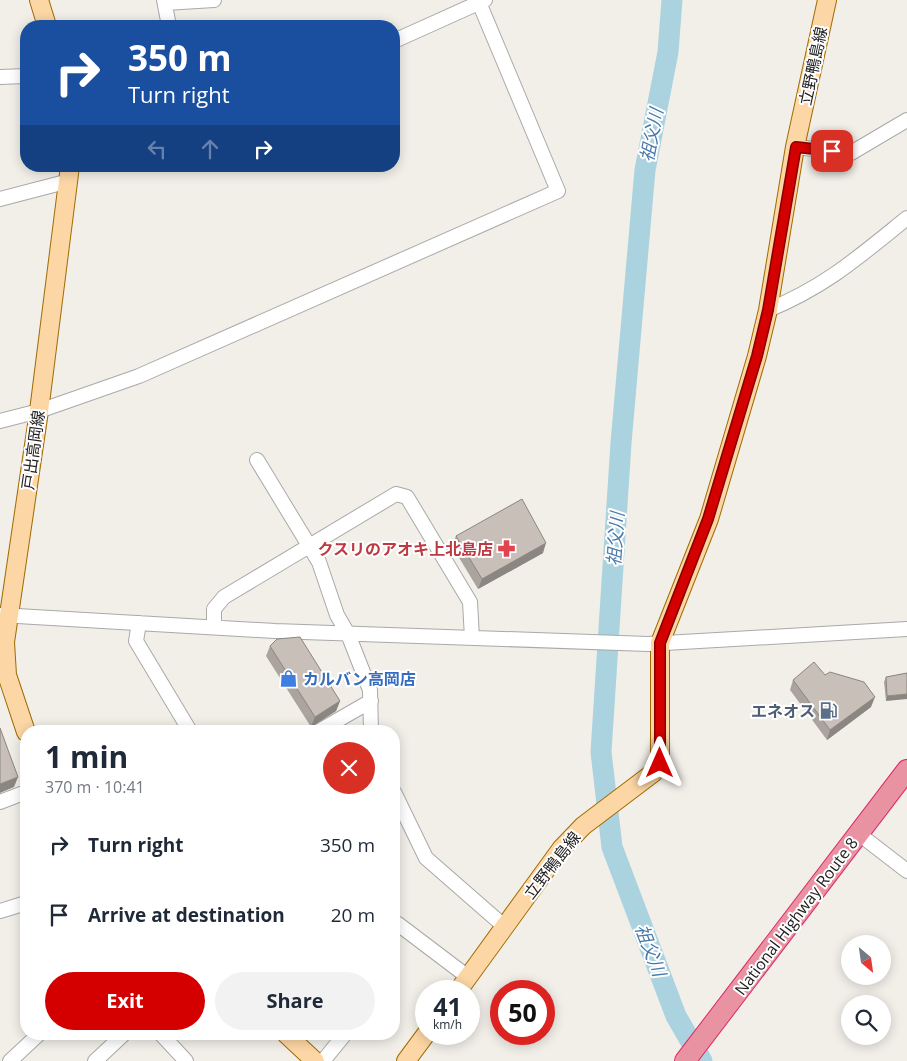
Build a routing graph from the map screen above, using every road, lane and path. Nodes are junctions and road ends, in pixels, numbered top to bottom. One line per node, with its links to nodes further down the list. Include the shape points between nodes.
1 (39, 0): 6 (main road)
2 (214, 0): 5 (street)
3 (827, 0): 12 (main road, 立野鴨島線)
4 (481, 1): 8 (street); 17 (street, via 558,191 139,376)
5 (164, 2): 7 (street)
6 (45, 20)
7 (168, 20)
8 (400, 38)
9 (20, 76): 10 (street)
10 (0, 77)
11 (907, 120): 12 (street, via 851,153)
12 (796, 147): 16 (main road, 立野鴨島線)
13 (69, 174): 14 (street); 17 (main road, 戸出高岡線)
14 (0, 199)
15 (907, 218): 16 (street, via 832,278 795,300)
16 (768, 310): 27 (main road, 立野鴨島線, via 708,519)
17 (39, 411): 18 (street); 21 (main road, 戸出高岡線)
18 (0, 422)
19 (257, 460): 20 (street)
20 (311, 546): 23 (street, via 224,597 214,609); 25 (street, via 337,615); 26 (street, via 390,496 407,497 470,602)
21 (4, 615): 22 (street); 29 (main road, 戸出高岡線, via 7,675)
22 (139, 624): 23 (street); 30 (street, via 136,641)
23 (214, 627): 25 (street)
24 (907, 629): 27 (street)
25 (348, 634): 26 (street); 28 (street, via 370,690)
26 (472, 638): 27 (street)
27 (654, 644): 42 (main road, 立野鴨島線, via 660,763 653,773 582,826 561,849)
28 (371, 701): 31 (street); 32 (street)
29 (24, 725)
30 (186, 725)
31 (329, 725)
32 (371, 725)
33 (907, 770): 37 (highway, National Highway Route 8)
34 (20, 794): 35 (street)
35 (0, 802)
36 (400, 804): 42 (street, via 426,858)
37 (859, 834): 38 (street); 57 (highway, National Highway Route 8)
38 (907, 872)
39 (20, 906): 40 (street)
40 (0, 911)
41 (400, 926): 43 (street)
42 (505, 928): 43 (main road, 立野鴨島線)
43 (468, 977): 44 (main road, 立野鴨島線)
44 (466, 980)
45 (33, 1040): 51 (street)
46 (118, 1040): 52 (street)
47 (167, 1040): 53 (street)
48 (292, 1040): 54 (main road)
49 (340, 1040): 55 (street)
50 (418, 1045): 56 (main road)
51 (10, 1061)
52 (95, 1061)
53 (186, 1061)
54 (315, 1061)
55 (323, 1061)
56 (406, 1061)
57 (685, 1061)

